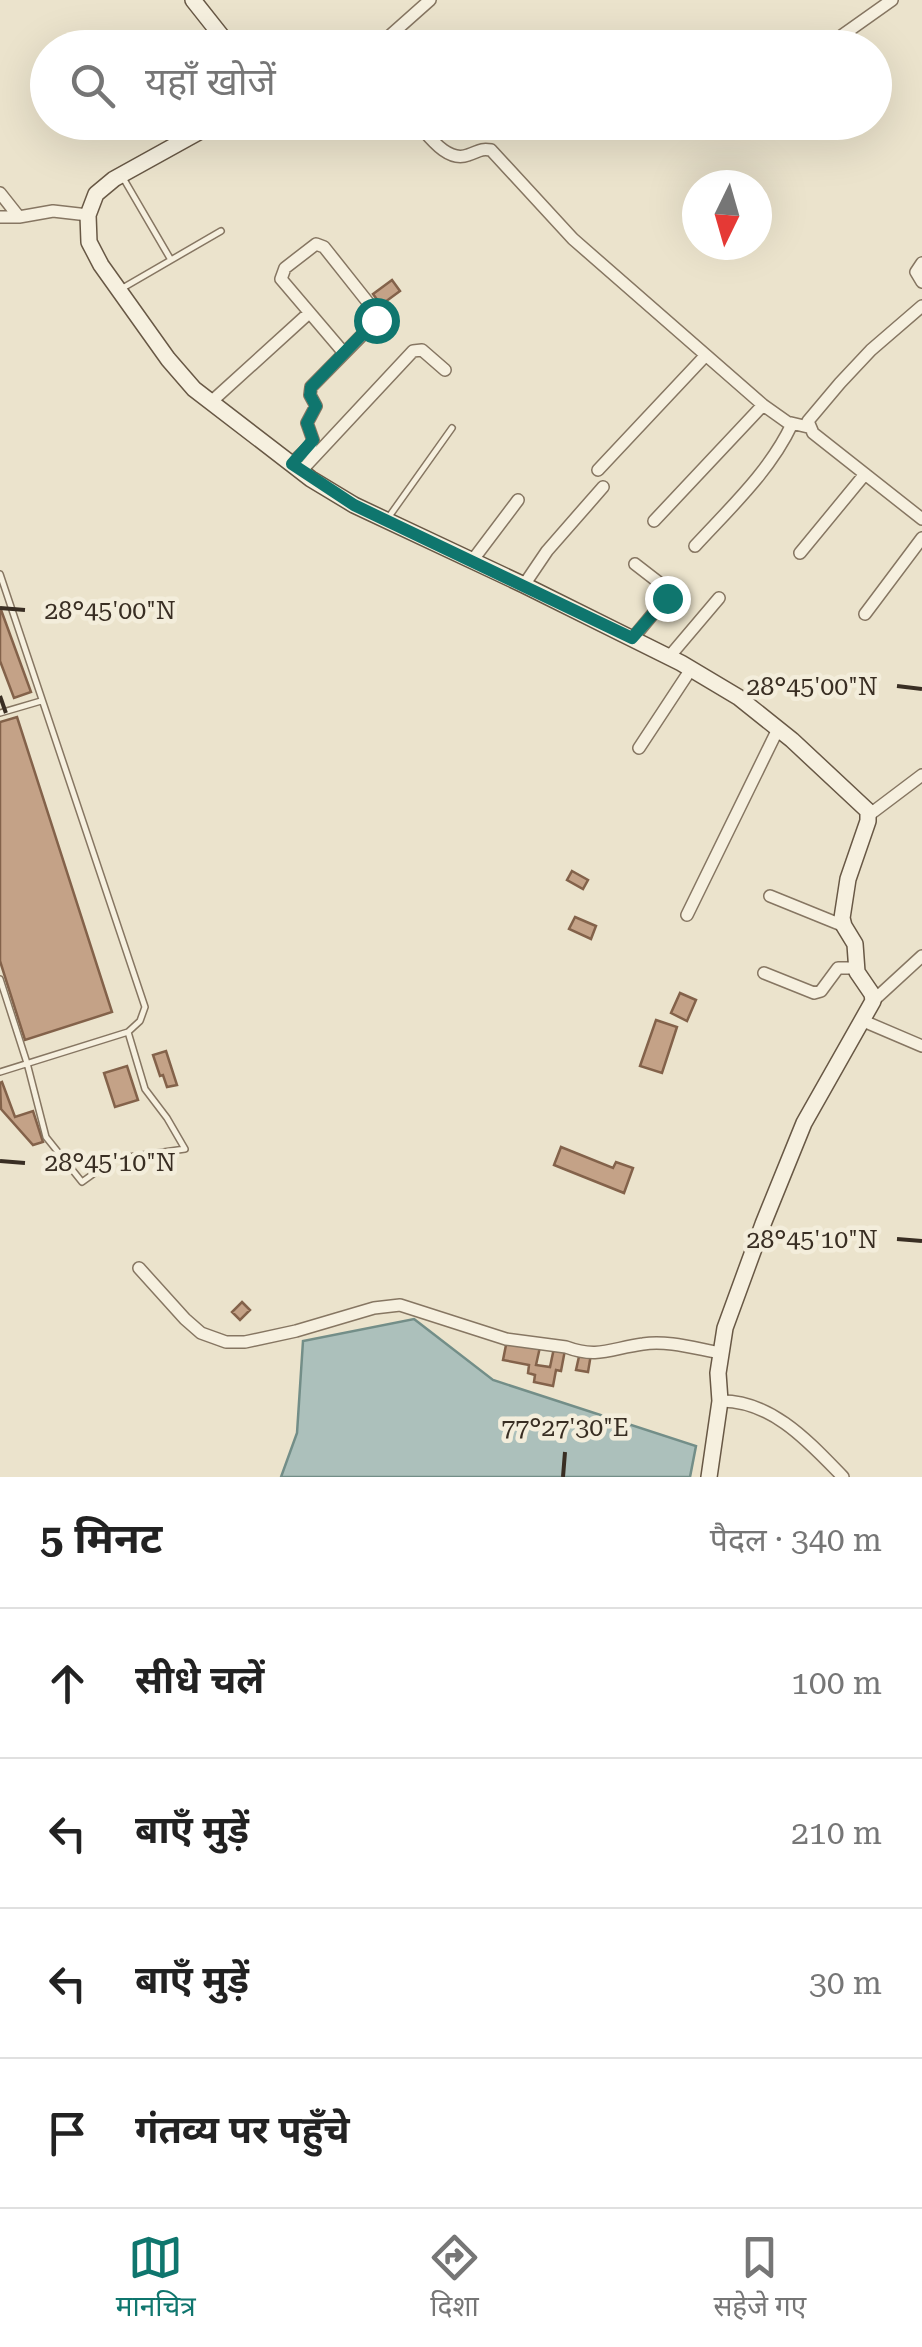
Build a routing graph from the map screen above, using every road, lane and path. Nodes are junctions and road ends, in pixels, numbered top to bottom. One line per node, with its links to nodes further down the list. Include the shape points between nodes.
1 (193, 0): 4 (street)
2 (430, 0): 5 (street)
3 (892, 0): 6 (street)
4 (217, 30)
5 (396, 30)
6 (850, 30)
7 (185, 140): 9 (street)
8 (434, 140): 22 (street, via 457,158 491,150 573,239)
9 (122, 175): 11 (street, via 96,194); 15 (lane)
10 (0, 193): 13 (street)
11 (88, 215): 13 (street); 18 (street, via 89,242)
12 (0, 217): 13 (street)
13 (19, 217)
14 (221, 231): 15 (lane)
15 (171, 260): 18 (lane)
16 (922, 262): 17 (street, via 916,272)
17 (922, 282)
18 (119, 290): 24 (street, via 168,359)
19 (922, 306): 27 (street, via 871,350 810,416)
20 (308, 313): 21 (street); 21 (street, via 281,273 320,244 376,314); 24 (street)
21 (344, 353): 29 (street, via 311,387 316,406 307,423 313,440)
22 (706, 355): 25 (street); 30 (street)
23 (445, 370): 29 (street, via 422,350 413,351)
24 (211, 402): 29 (street)
25 (762, 405): 26 (street); 36 (street)
26 (792, 424): 27 (street); 38 (street, via 777,454)
27 (808, 427): 31 (street)
28 (452, 428): 35 (lane)
29 (296, 468): 35 (street)
30 (598, 470)
31 (865, 474): 34 (street); 39 (street)
32 (602, 487): 43 (street)
33 (518, 500): 40 (street)
34 (922, 519)
35 (386, 520): 40 (street)
36 (654, 521)
37 (922, 538): 45 (street)
38 (695, 546)
39 (800, 554)
40 (472, 561): 43 (street)
41 (635, 564): 46 (street, via 668,592)
42 (0, 574): 49 (lane)
43 (524, 585): 46 (street)
44 (719, 598): 47 (street)
45 (864, 614)
46 (632, 638): 47 (street)
47 (669, 657): 48 (street)
48 (691, 669): 51 (street); 52 (street)
49 (41, 701): 50 (lane); 65 (lane, via 145,1007)
50 (0, 713)
51 (778, 729): 54 (street); 56 (street)
52 (639, 748)
53 (922, 774): 54 (street)
54 (869, 815): 57 (street, via 848,880)
55 (770, 896): 57 (street)
56 (687, 915)
57 (844, 926): 59 (street, via 855,944)
58 (922, 956): 60 (street)
59 (856, 968): 61 (street, via 838,968 814,993); 63 (street)
60 (916, 969): 63 (street)
61 (764, 973)
62 (0, 978): 67 (lane)
63 (873, 1001): 64 (street)
64 (861, 1020): 66 (street); 70 (street, via 804,1122)
65 (128, 1032): 67 (lane); 67 (lane, via 145,1088 185,1149 114,1159 82,1182 46,1137)
66 (922, 1046)
67 (27, 1063): 68 (lane)
68 (0, 1072)
69 (139, 1268): 70 (street, via 200,1333 226,1342 400,1305 506,1338 574,1350 602,1354 645,1343)
70 (721, 1352): 71 (street)
71 (720, 1401): 72 (street); 73 (street, via 778,1418)
72 (709, 1477)
73 (843, 1477)

